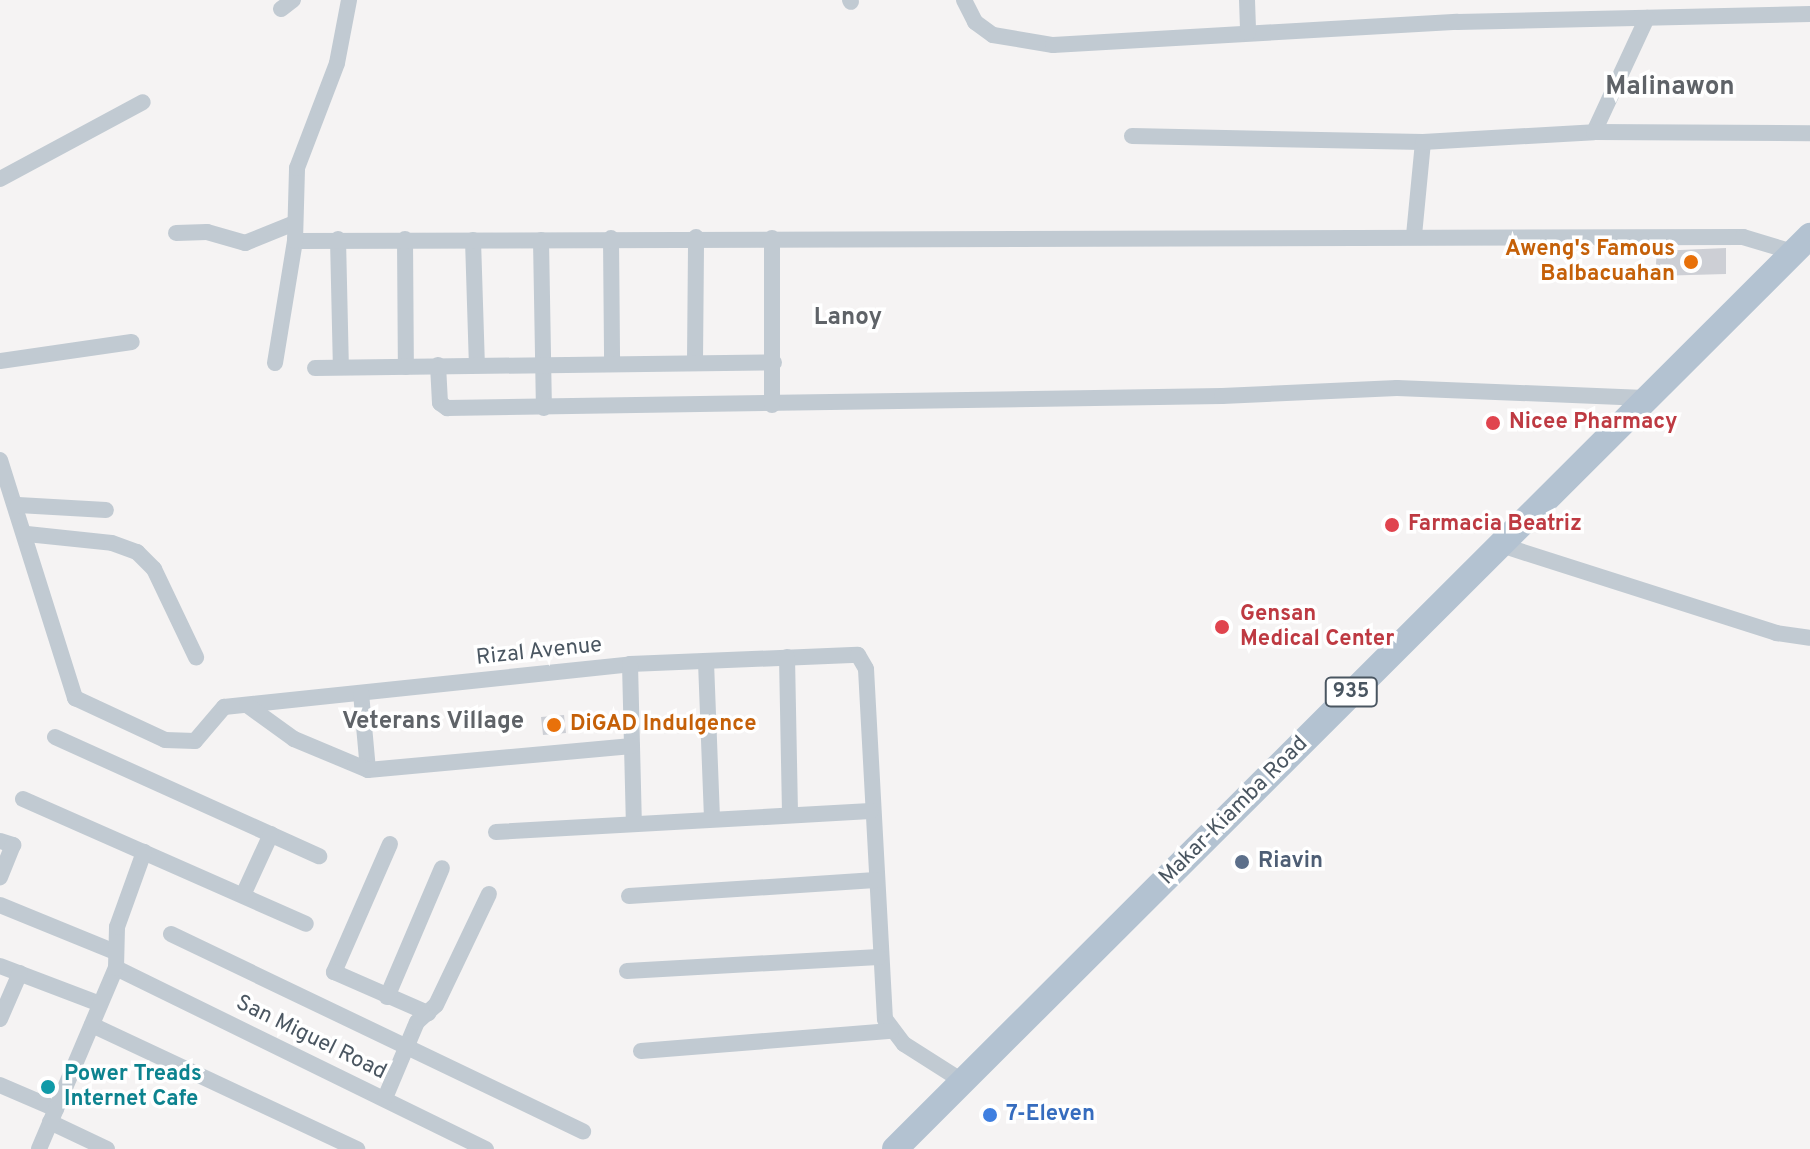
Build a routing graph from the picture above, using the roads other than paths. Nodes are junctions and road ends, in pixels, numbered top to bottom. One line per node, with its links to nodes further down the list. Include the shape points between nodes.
1 (349, 0): 13 (street, via 341,50 297,168)
2 (964, 0): 6 (street, via 975,22 1014,41 1053,45)
3 (1247, 0): 6 (street)
4 (1810, 14): 5 (street)
5 (1647, 18): 6 (street); 8 (street)
6 (1248, 32)
7 (143, 102): 12 (street)
8 (1594, 132): 9 (street); 11 (street)
9 (1810, 133)
10 (1132, 136): 11 (street)
11 (1423, 142): 15 (street)
12 (0, 179)
13 (292, 224): 14 (street, via 245,243 207,232); 23 (street)
14 (176, 233)
15 (1414, 235): 18 (street); 24 (street, via 1743,237)
16 (696, 237): 17 (street); 18 (street); 27 (street)
17 (611, 238): 22 (street); 30 (street)
18 (772, 238): 28 (street)
19 (338, 239): 20 (street); 23 (street); 34 (street)
20 (405, 239): 21 (street); 35 (street)
21 (473, 240): 22 (street); 32 (street)
22 (541, 240): 33 (street)
23 (295, 241): 29 (street)
24 (1802, 244): 37 (main road, Makar-Kiamba Road / 935)
25 (132, 342): 26 (street)
26 (0, 361)
27 (695, 361): 28 (street); 30 (street)
28 (774, 362): 38 (street)
29 (275, 363)
30 (612, 363): 33 (street)
31 (438, 365): 32 (street); 35 (street); 39 (street, via 444,408)
32 (477, 365): 33 (street)
33 (544, 365): 39 (street)
34 (341, 367): 35 (street); 36 (street)
35 (406, 367)
36 (315, 368)
37 (1645, 398): 38 (street, via 1397,388); 44 (main road, Makar-Kiamba Road / 935)
38 (772, 405): 39 (street)
39 (544, 408)
40 (0, 460): 41 (street)
41 (18, 505): 42 (street); 43 (street)
42 (106, 510)
43 (27, 534): 46 (street, via 112,543 137,552 154,569); 51 (street, Rizal Avenue, via 68,681 81,706 195,741 224,707)
44 (1501, 545): 45 (street, via 1776,633); 88 (main road, Makar-Kiamba Road / 935)
45 (1810, 638)
46 (196, 657)
47 (787, 657): 48 (street, Rizal Avenue); 56 (street, Rizal Avenue, via 858,655 866,669); 57 (street)
48 (706, 662): 49 (street, Rizal Avenue); 58 (street)
49 (630, 664): 50 (street, Rizal Avenue); 53 (street)
50 (361, 693): 51 (street, Rizal Avenue); 54 (street)
51 (247, 705): 54 (street, via 294,739)
52 (55, 737): 61 (street)
53 (632, 746): 54 (street); 59 (street)
54 (368, 770)
55 (23, 799): 64 (street)
56 (870, 811): 57 (street); 68 (street)
57 (790, 815): 58 (street)
58 (712, 819): 59 (street)
59 (634, 824): 60 (street)
60 (496, 832)
61 (271, 834): 65 (street); 70 (street)
62 (0, 841): 67 (street, via 13,845)
63 (390, 844): 80 (street, via 334,969)
64 (144, 852): 70 (street); 76 (street)
65 (319, 856)
66 (442, 868): 80 (street)
67 (0, 877)
68 (875, 880): 71 (street); 75 (street)
69 (489, 894): 82 (street)
70 (243, 895): 73 (street)
71 (629, 896)
72 (0, 905): 76 (street, San Miguel Road)
73 (306, 924)
74 (171, 934): 86 (street)
75 (879, 957): 78 (street); 85 (street)
76 (114, 959): 81 (street); 90 (street, San Miguel Road)
77 (0, 966): 79 (street)
78 (627, 971)
79 (20, 973): 81 (street); 83 (street)
80 (387, 997): 82 (street)
81 (100, 1004): 84 (street)
82 (428, 1013): 86 (street)
83 (0, 1019)
84 (92, 1025): 91 (street); 96 (street)
85 (891, 1031): 87 (street); 88 (street)
86 (407, 1046): 90 (street); 92 (street)
87 (641, 1051)
88 (962, 1081): 93 (main road, Makar-Kiamba Road / 935)
89 (0, 1085): 91 (street)
90 (385, 1098): 97 (street, San Miguel Road)
91 (53, 1116): 94 (street); 95 (street)
92 (583, 1131)
93 (899, 1147)
94 (39, 1149)
95 (107, 1149)
96 (357, 1149)
97 (486, 1149)

